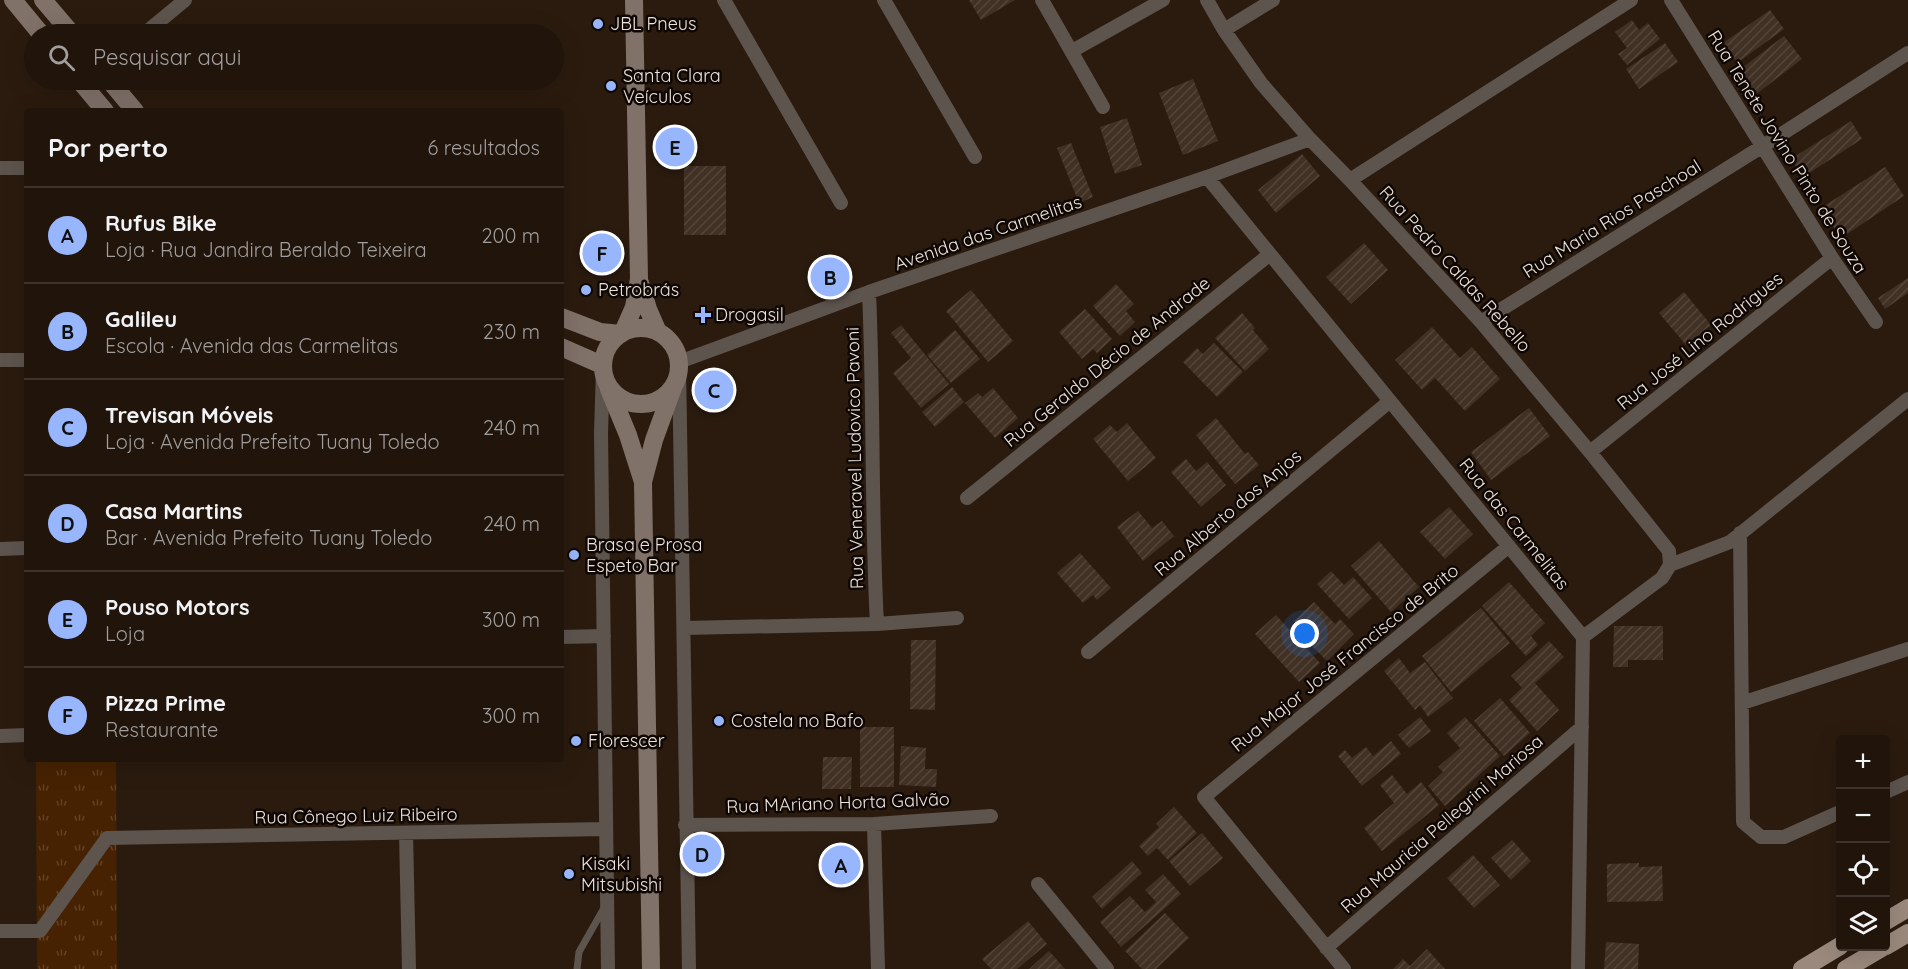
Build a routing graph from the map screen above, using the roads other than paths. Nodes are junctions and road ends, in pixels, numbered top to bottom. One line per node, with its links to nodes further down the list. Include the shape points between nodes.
1 (12, 0): 13 (main road)
2 (43, 0): 14 (main road)
3 (185, 0): 15 (street)
4 (634, 0): 34 (main road)
5 (724, 0): 31 (street)
6 (884, 0): 26 (street)
7 (1042, 0): 17 (street)
8 (1163, 0): 17 (street)
9 (1207, 0): 16 (street, Rua Pedro Caldas Rebello)
10 (1274, 0): 16 (street)
11 (1631, 0): 30 (street)
12 (1671, 0): 25 (street, Rua Tenete Jovino Pinto de Souza)
13 (32, 24)
14 (63, 24)
15 (156, 24)
16 (1224, 30): 24 (street, Rua Pedro Caldas Rebello, via 1261,82)
17 (1072, 51): 21 (street)
18 (1908, 52): 25 (street, Rua Maria Rios Paschoal)
19 (87, 90): 22 (main road)
20 (118, 90): 23 (main road)
21 (1103, 107)
22 (102, 108)
23 (133, 108)
24 (1310, 139): 29 (street, Avenida das Carmelitas); 30 (street, Rua Pedro Caldas Rebello)
25 (1763, 146): 33 (street, Rua Tenete Jovino Pinto de Souza); 37 (street, Rua Maria Rios Paschoal)
26 (975, 157)
27 (0, 168): 28 (street)
28 (24, 168)
29 (1207, 177): 32 (street, Rua das Carmelitas); 35 (street, Avenida das Carmelitas)
30 (1350, 180): 37 (street, Rua Pedro Caldas Rebello)
31 (841, 203)
32 (1270, 254): 48 (street, Rua das Carmelitas); 51 (street, Rua Geraldo Décio de Andrade)
33 (1832, 258): 38 (street, Rua Tenete Jovino Pinto de Souza); 49 (street, Rua José Lino Rodrigues)
34 (639, 279): 39 (main road); 40 (main road, via 634,308)
35 (869, 292): 44 (street, Avenida das Carmelitas); 58 (street, Rua Veneravel Ludovico Pavoni)
36 (564, 318): 40 (main road, via 600,332)
37 (1481, 322): 49 (street, Rua Pedro Caldas Rebello)
38 (1876, 322)
39 (658, 332): 40 (main road, via 640,328); 44 (main road, via 672,345)
40 (622, 333): 45 (main road, via 608,347)
41 (564, 349): 45 (main road)
42 (0, 360): 43 (street)
43 (24, 360)
44 (679, 364): 46 (main road); 59 (street)
45 (604, 373): 46 (main road, via 621,400 640,405 660,399); 50 (main road); 60 (street)
46 (674, 385): 50 (main road)
47 (1908, 399): 52 (street)
48 (1390, 401): 53 (street, Rua das Carmelitas); 64 (street, Rua Alberto dos Anjos)
49 (1590, 452): 56 (street, Rua Pedro Caldas Rebello, via 1669,551)
50 (643, 482): 90 (main road)
51 (967, 498)
52 (1740, 533): 56 (street, via 1730,542); 65 (street)
53 (1509, 546): 62 (street, Rua das Carmelitas); 84 (street, Rua Major José Francisco de Brito, via 1204,797)
54 (24, 548): 55 (street)
55 (0, 549)
56 (1670, 565): 62 (street, via 1662,578)
57 (957, 618): 58 (street)
58 (876, 624): 59 (street)
59 (684, 628): 74 (street)
60 (604, 636): 61 (street); 75 (street)
61 (564, 637)
62 (1583, 637): 66 (street)
63 (1908, 649): 65 (street)
64 (1088, 652)
65 (1742, 703): 71 (street, via 1743,822 1761,837 1784,837)
66 (1582, 728): 84 (street, Rua Mauricia Pellegrini Mariosa); 95 (street)
67 (24, 735): 68 (street)
68 (0, 736)
69 (1908, 782): 70 (street)
70 (1890, 790)
71 (1836, 814)
72 (991, 816): 73 (street, Rua MAriano Horta Galvão)
73 (874, 824): 74 (street, Rua MAriano Horta Galvão); 92 (street)
74 (685, 825): 91 (street)
75 (606, 829): 76 (street, Rua Cônego Luiz Ribeiro); 78 (street)
76 (406, 833): 81 (street, Rua Cônego Luiz Ribeiro, via 107,838 40,931); 87 (street)
77 (1038, 884): 93 (street)
78 (607, 903): 88 (lane, via 579,952); 89 (street)
79 (1908, 908): 80 (main road)
80 (1890, 919)
81 (0, 931)
82 (1908, 933): 83 (main road)
83 (1890, 943)
84 (1326, 948): 94 (street)
85 (1836, 948): 96 (main road)
86 (1877, 951): 97 (main road)
87 (409, 969)
88 (577, 969)
89 (608, 969)
90 (651, 969)
91 (689, 969)
92 (878, 969)
93 (1107, 969)
94 (1344, 969)
95 (1578, 969)
96 (1802, 969)
97 (1846, 969)

